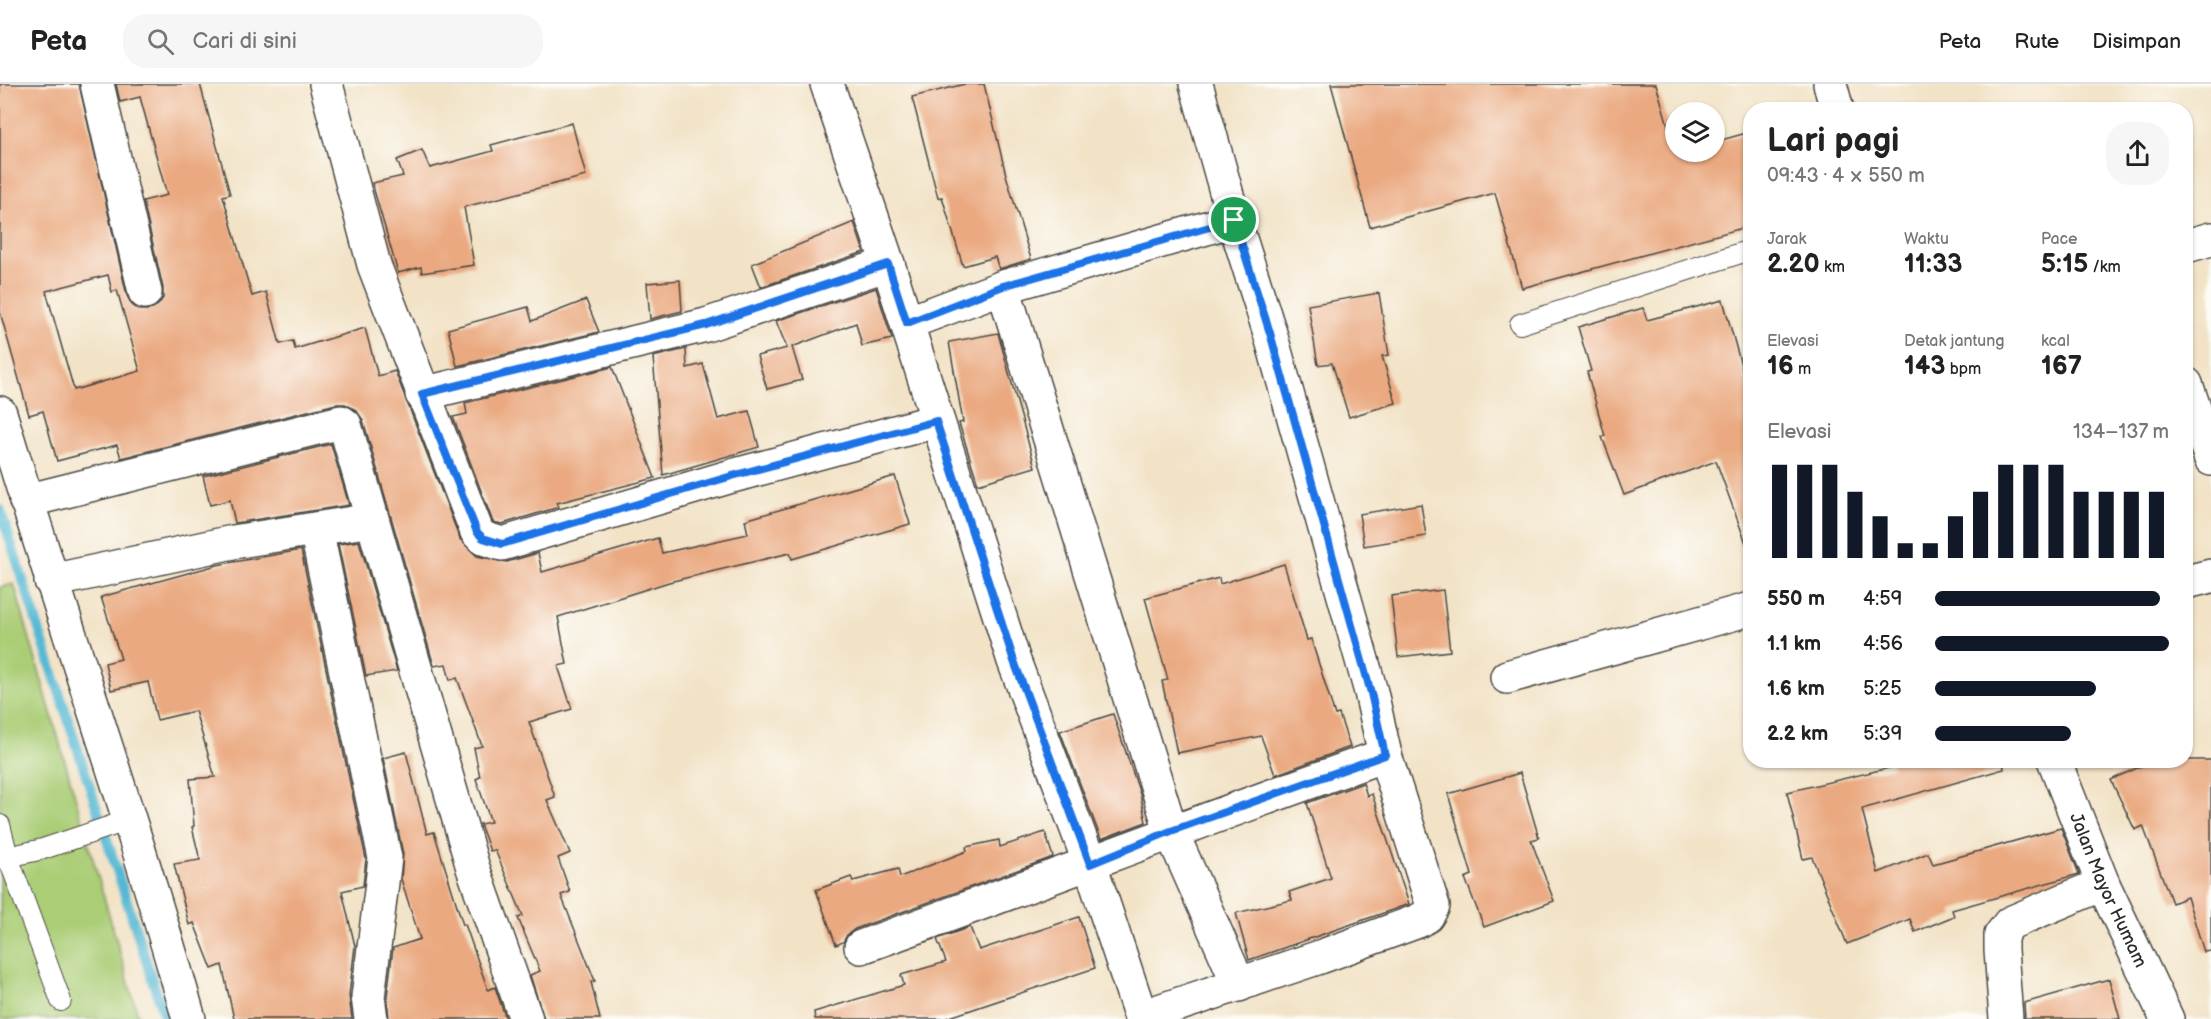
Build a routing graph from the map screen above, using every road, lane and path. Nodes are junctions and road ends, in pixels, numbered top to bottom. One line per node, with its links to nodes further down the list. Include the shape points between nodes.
1 (97, 84): 13 (street)
2 (326, 84): 16 (street, via 374,265)
3 (827, 84): 11 (street)
4 (1196, 84): 7 (street)
5 (1830, 84): 6 (street)
6 (1835, 102)
7 (1234, 220): 12 (street); 29 (street, via 1270,333)
8 (2211, 239): 9 (street)
9 (2193, 244)
10 (1743, 252): 15 (lane)
11 (888, 264): 14 (street); 16 (street, via 706,325)
12 (1003, 286): 14 (street); 33 (street)
13 (145, 292)
14 (907, 323): 18 (street)
15 (1520, 324)
16 (422, 394): 18 (street, via 477,532 502,544)
17 (2193, 405): 20 (street)
18 (936, 421): 35 (street, via 1014,661)
19 (2, 426): 21 (street)
20 (2211, 459)
21 (26, 501): 22 (street, via 340,422 348,431); 26 (street)
22 (372, 520): 23 (street); 43 (street, via 473,868)
23 (316, 529): 26 (street, via 233,542); 42 (street, via 385,858 368,997)
24 (2211, 576): 25 (street)
25 (2193, 580)
26 (51, 581): 31 (street)
27 (1743, 611): 28 (street)
28 (1507, 677)
29 (1385, 755): 33 (street); 38 (street, via 1427,880 1431,912 1418,921)
30 (2057, 768): 36 (street, Jalan Mayor Humam)
31 (116, 824): 34 (lane); 41 (street, via 150,879)
32 (0, 825): 34 (lane)
33 (1171, 831): 35 (street); 38 (street)
34 (4, 858): 39 (lane)
35 (1090, 864): 37 (street); 40 (street)
36 (2103, 884): 44 (street, via 2010,923 2001,935); 45 (street, Jalan Mayor Humam)
37 (861, 947)
38 (1239, 985): 40 (street)
39 (61, 1001)
40 (1142, 1018)
41 (189, 1019)
42 (371, 1019)
43 (526, 1019)
44 (2006, 1019)
45 (2167, 1019)

